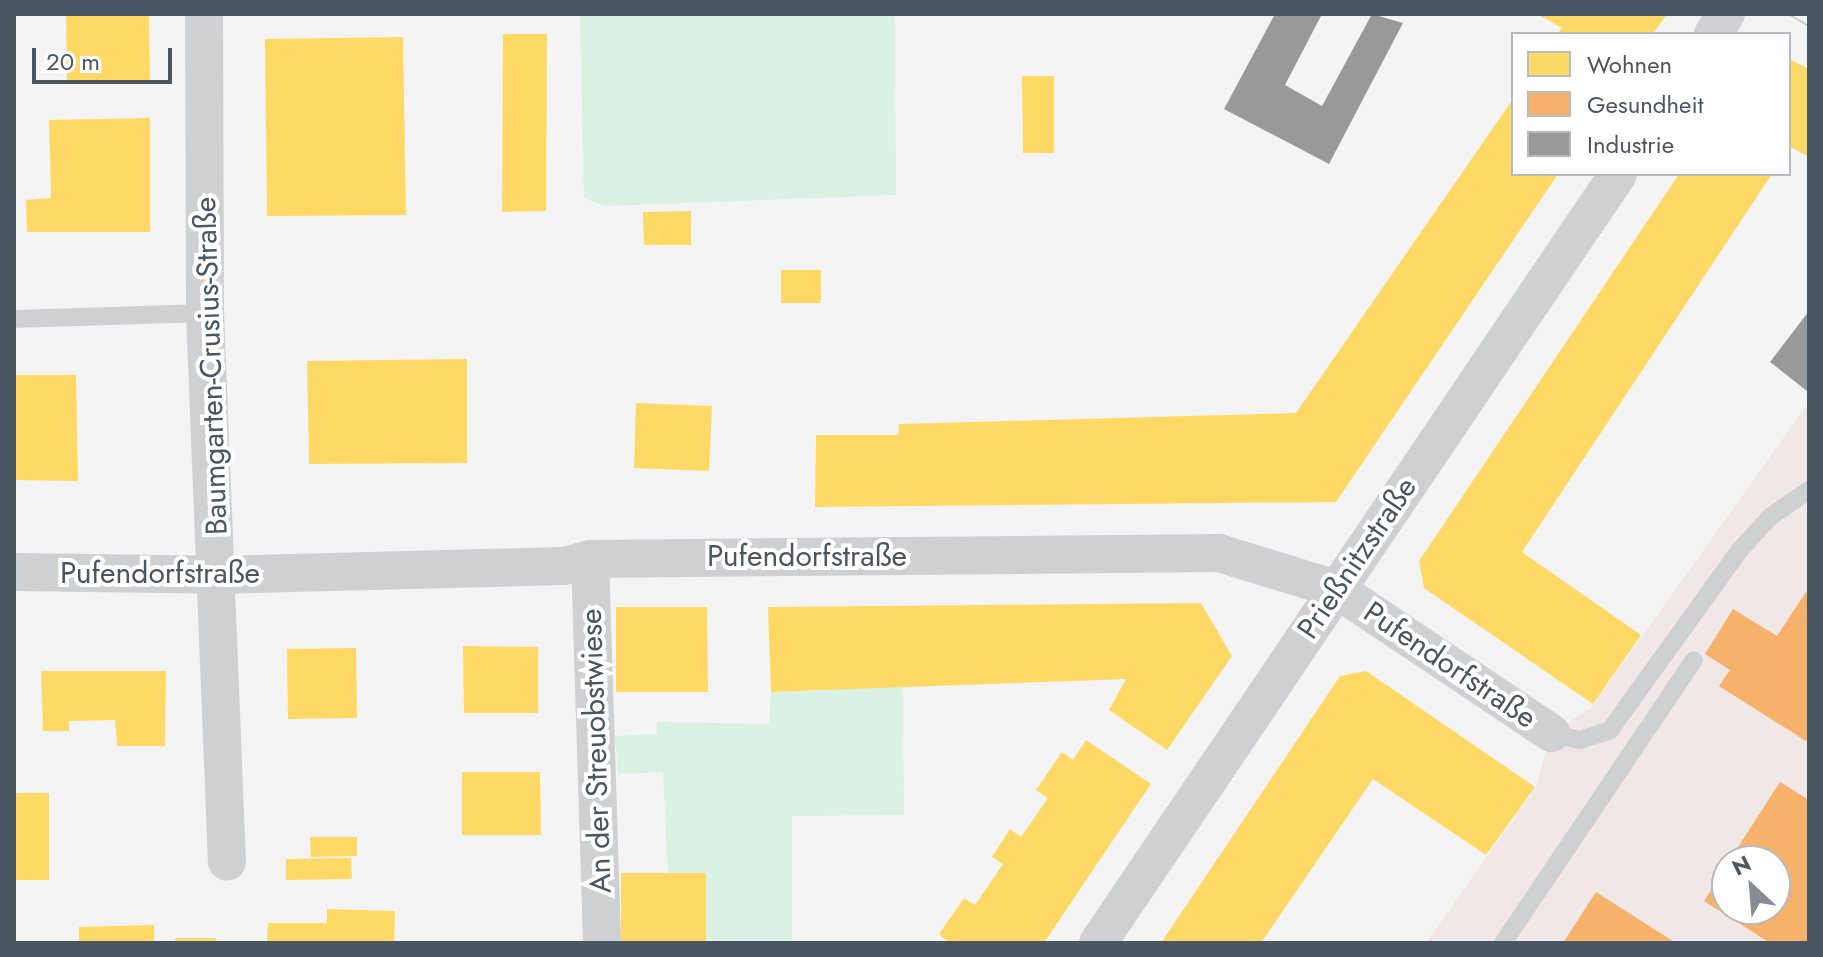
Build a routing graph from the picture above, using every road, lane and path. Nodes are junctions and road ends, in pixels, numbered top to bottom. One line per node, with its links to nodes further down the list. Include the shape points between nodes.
1 (204, 14): 5 (street, Baumgarten-Crusius-Straße)
2 (1726, 14): 3 (street)
3 (1714, 32)
4 (1617, 176): 11 (street, Prießnitzstraße)
5 (205, 313): 6 (lane); 10 (street, Baumgarten-Crusius-Straße)
6 (14, 319)
7 (1809, 490): 13 (lane, via 1770,517 1739,551 1610,730 1580,740)
8 (590, 559): 10 (street, Pufendorfstraße, via 564,566); 11 (street, Pufendorfstraße, via 1219,553); 15 (street, An der Streuobstwiese)
9 (14, 572): 10 (street, Pufendorfstraße)
10 (219, 575): 14 (street, Baumgarten-Crusius-Straße)
11 (1336, 589): 13 (street, Pufendorfstraße); 16 (street, Prießnitzstraße)
12 (1694, 660): 17 (lane)
13 (1551, 733)
14 (227, 862)
15 (602, 943)
16 (1098, 943)
17 (1503, 943)

